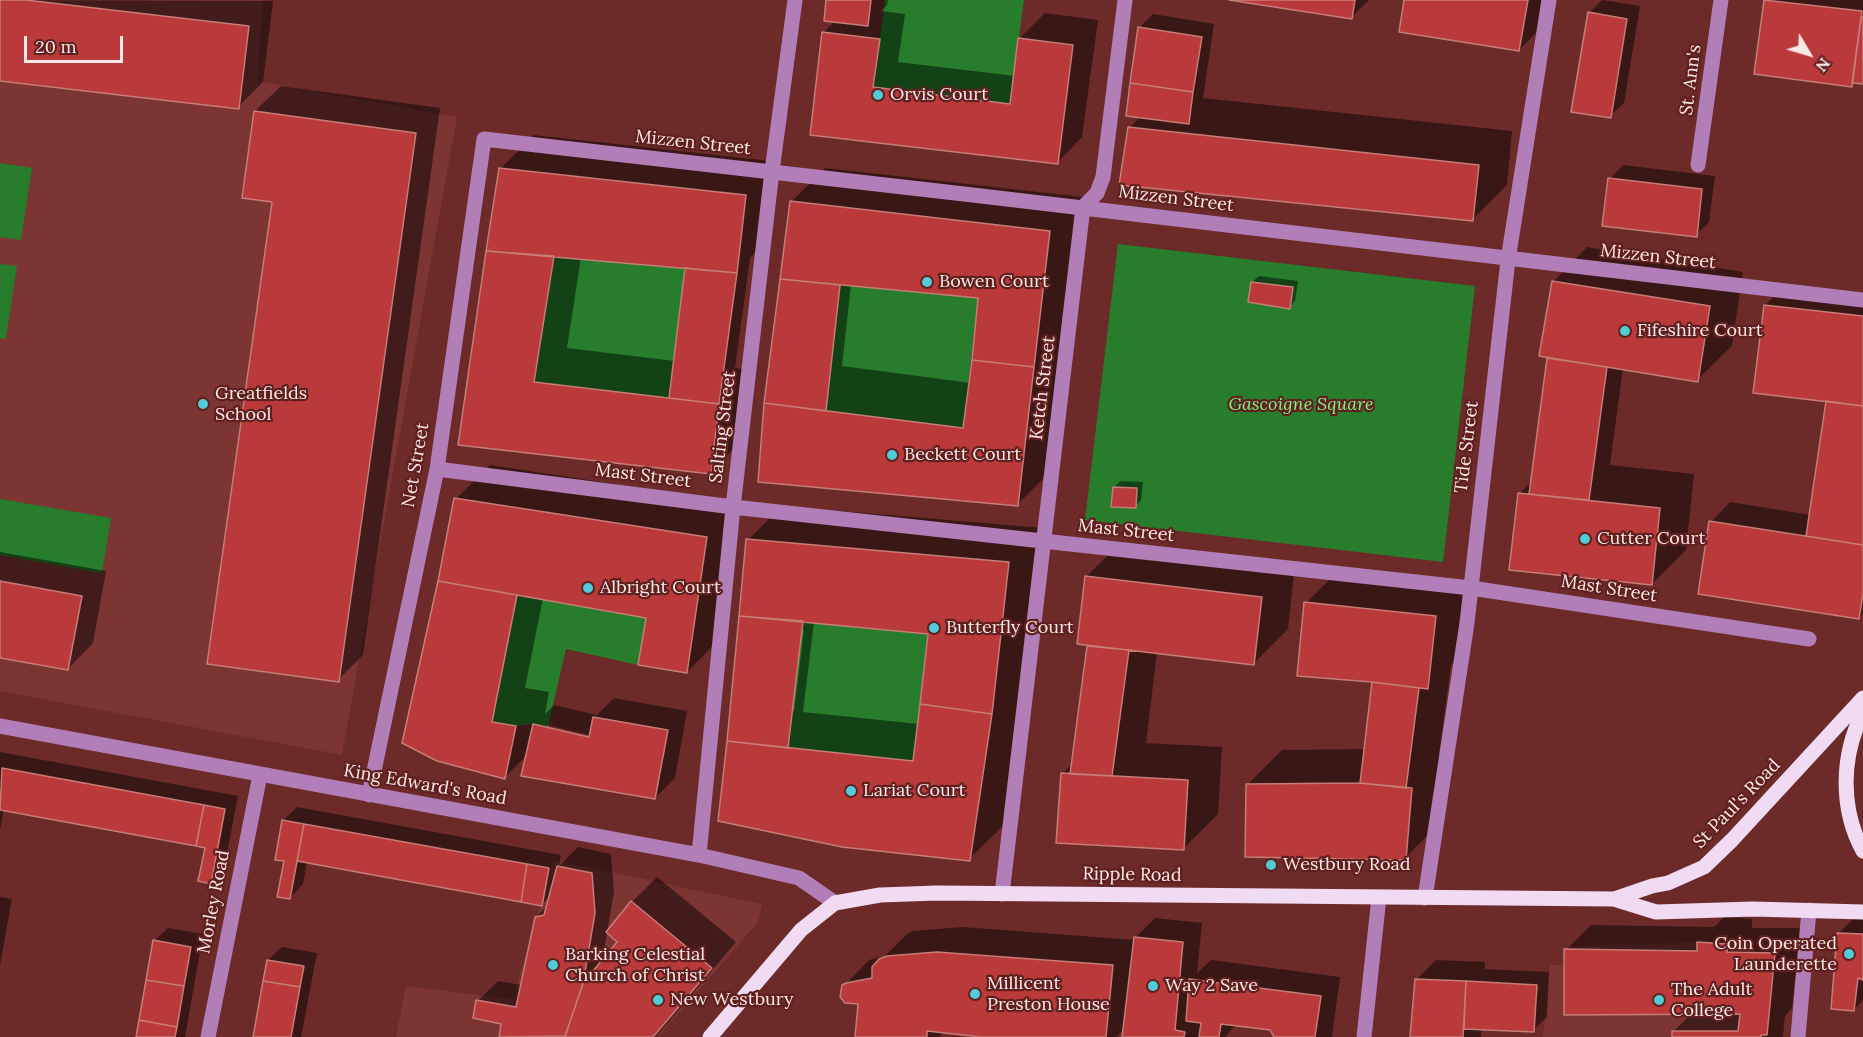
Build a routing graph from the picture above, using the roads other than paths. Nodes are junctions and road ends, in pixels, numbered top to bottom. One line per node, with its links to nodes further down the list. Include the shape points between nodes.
1 (1125, 0): 8 (street, via 1103,177 1097,193)
2 (1549, 0): 9 (street, Tide Street)
3 (1721, 0): 6 (street, St. Ann's)
4 (794, 2): 7 (street, Salting Street)
5 (484, 139): 7 (street, Mizzen Street); 11 (street, Net Street)
6 (1698, 165)
7 (772, 171): 8 (street, Mizzen Street); 12 (street, Salting Street)
8 (1083, 207): 9 (street, Mizzen Street); 13 (street, Ketch Street)
9 (1509, 260): 10 (street, Mizzen Street); 14 (street, Tide Street)
10 (1863, 300)
11 (437, 469): 12 (street, Mast Street); 20 (street, Net Street)
12 (733, 507): 13 (street, Mast Street); 22 (street, Salting Street)
13 (1045, 542): 14 (street, Mast Street); 23 (street, Ketch Street)
14 (1471, 588): 15 (street, Mast Street); 25 (street, Tide Street)
15 (1809, 639)
16 (1863, 698): 26 (main road, St Paul's Road, via 1704,867 1668,883)
17 (1863, 713): 21 (main road, via 1849,754 1845,792 1850,821)
18 (0, 726): 19 (street, King Edward's Road)
19 (260, 775): 20 (street, King Edward's Road); 30 (street, Morley Road)
20 (369, 795): 22 (street, King Edward's Road)
21 (1863, 851)
22 (699, 855): 27 (street, King Edward's Road, via 799,878)
23 (1002, 894): 24 (main road, Ripple Road); 27 (main road, Ripple Road, via 880,895)
24 (1379, 897): 25 (main road, Ripple Road); 32 (street)
25 (1425, 898): 26 (main road, Ripple Road)
26 (1614, 899): 28 (main road, via 1656,912)
27 (835, 903): 31 (main road, Ripple Road, via 801,930)
28 (1809, 910): 29 (main road); 33 (street)
29 (1863, 912)
30 (207, 1037)
31 (710, 1037)
32 (1364, 1037)
33 (1798, 1037)

